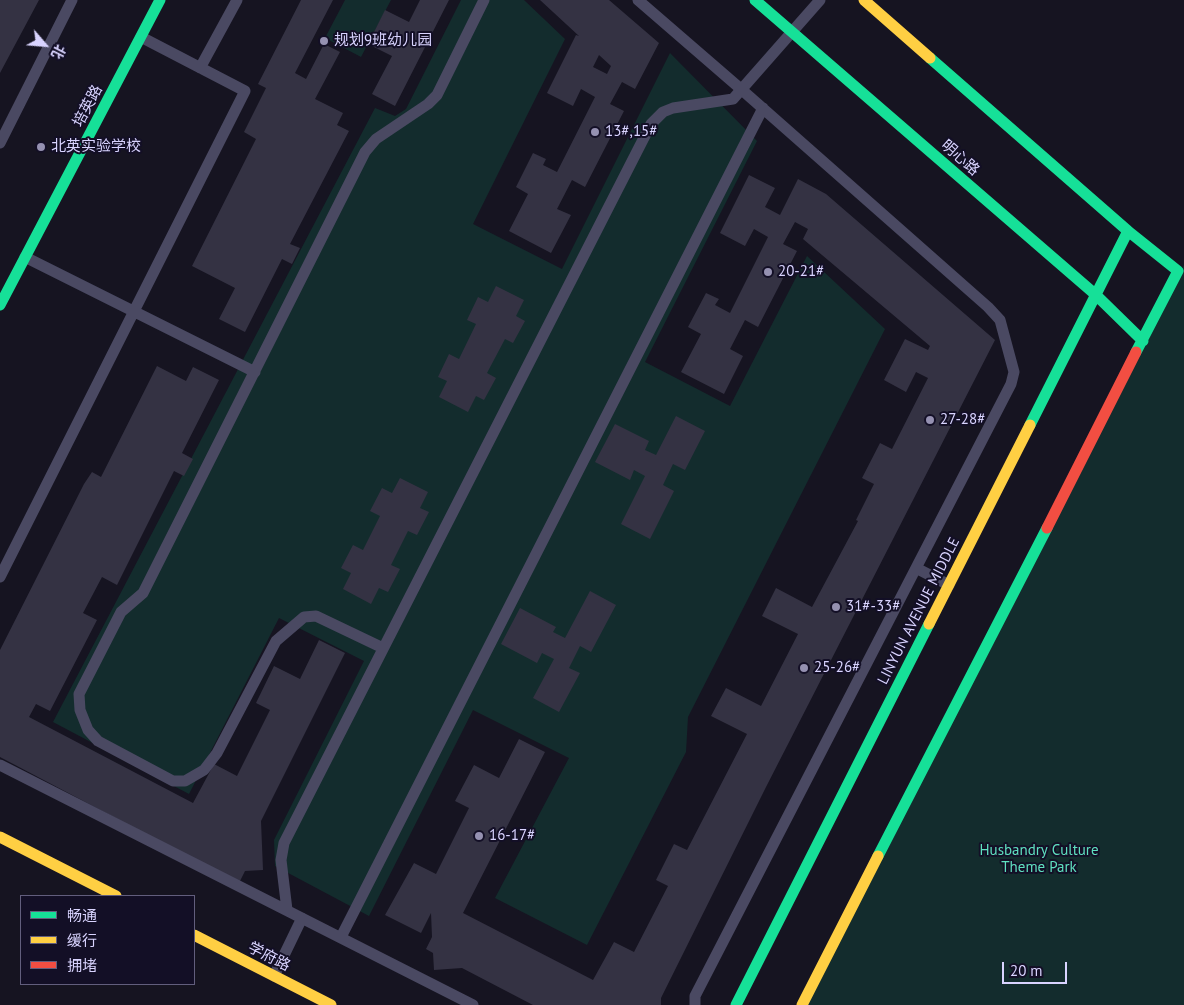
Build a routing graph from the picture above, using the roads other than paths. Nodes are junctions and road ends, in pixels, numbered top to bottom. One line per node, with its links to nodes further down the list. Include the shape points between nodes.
1 (72, 0): 14 (lane)
2 (160, 0): 10 (street, 培英路)
3 (237, 0): 11 (lane)
4 (484, 0): 22 (lane, via 437,95 376,139 365,152)
5 (638, 0): 12 (lane)
6 (755, 0): 9 (street, 明心路)
7 (820, 0): 9 (lane)
8 (864, 0): 16 (street)
9 (792, 32): 12 (lane); 18 (street, 明心路)
10 (141, 37): 11 (lane); 17 (street, 培英路)
11 (200, 68): 20 (lane, via 245,91)
12 (742, 90): 13 (lane); 26 (lane, via 734,99 663,112 651,124)
13 (763, 108): 23 (lane, via 1000,320 1014,372 1011,384); 33 (lane)
14 (5, 122): 15 (lane)
15 (0, 143)
16 (1128, 231): 18 (street, LINYUN AVENUE MIDDLE); 21 (street, via 1178,271)
17 (25, 257): 19 (street, 培英路); 20 (lane)
18 (1096, 295): 21 (street, 明心路); 25 (street, LINYUN AVENUE MIDDLE)
19 (0, 305)
20 (134, 311): 22 (lane); 24 (lane)
21 (1143, 341): 39 (street)
22 (255, 372): 26 (lane, via 143,593 121,612 79,694 80,710 88,730 98,741 173,781 185,780 204,770 217,753 276,641 304,617 316,616)
23 (916, 568): 25 (lane); 37 (lane, via 695,996)
24 (0, 576)
25 (949, 585): 38 (street, LINYUN AVENUE MIDDLE)
26 (383, 648): 30 (lane, via 284,843 282,860)
27 (0, 765): 30 (lane)
28 (0, 837): 29 (street)
29 (114, 895)
30 (286, 910): 31 (lane)
31 (302, 918): 33 (lane); 34 (lane)
32 (195, 936): 34 (street, 学府路)
33 (341, 937): 36 (lane)
34 (274, 976): 35 (street, 学府路)
35 (331, 1005)
36 (473, 1005)
37 (695, 1005)
38 (736, 1005)
39 (802, 1005)

